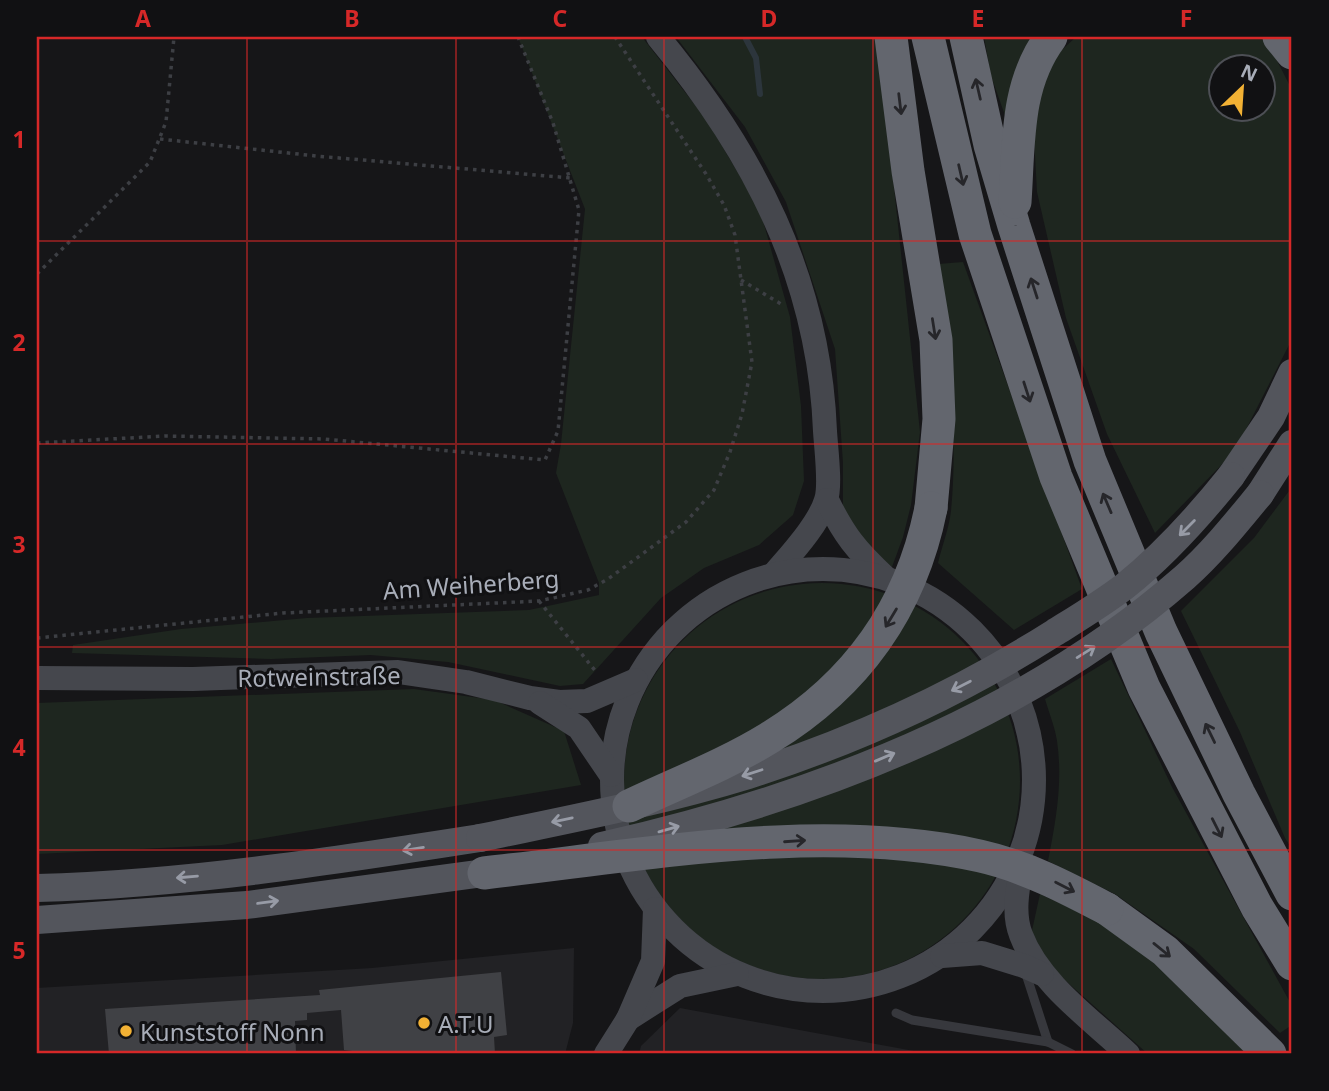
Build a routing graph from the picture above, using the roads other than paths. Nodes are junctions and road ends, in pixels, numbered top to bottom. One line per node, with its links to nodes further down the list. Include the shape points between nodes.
1 (658, 37): 11 (main road, via 712,106 748,162 796,272 818,358 825,411)
2 (891, 37): 18 (highway, one-way to 18, bridge, via 936,340 939,419 925,540 896,609 848,676 770,737)
3 (928, 37): 26 (highway, one-way to 26, via 975,234 1056,477 1144,688)
4 (966, 37): 8 (highway, one-way to 4)
5 (1051, 37): 8 (highway, via 1038,54 1025,87)
6 (1279, 37): 7 (highway)
7 (1292, 53)
8 (1014, 226): 22 (highway, one-way to 8, via 1161,632 1090,461)
9 (1292, 373): 18 (main road, one-way to 18, bridge, via 1271,417 1231,476 1199,516 1123,587 975,679 863,732 736,778)
10 (1292, 444): 20 (main road, one-way to 10, bridge, via 633,839 816,784 930,738 1042,679 1140,613 1194,568 1260,494)
11 (827, 500): 12 (main road, via 804,540); 13 (main road, via 842,531)
12 (774, 573): 13 (main road, via 830,568); 15 (main road, via 708,601 655,650)
13 (885, 577): 19 (main road, via 929,596 968,625 999,661 1021,704 1034,750 1035,798)
14 (37, 678): 16 (main road, Rotweinstraße, via 193,679 398,671)
15 (636, 680): 16 (main road, Rotweinstraße, via 587,701); 17 (main road, via 618,726)
16 (530, 698): 17 (main road, via 579,728)
17 (611, 775): 23 (main road, via 621,846)
18 (629, 806): 21 (main road, one-way to 21, bridge, via 480,838 244,873)
19 (1026, 845): 25 (main road, via 1006,888 978,926); 27 (main road, via 1016,897 1020,934)
20 (484, 873): 24 (main road, one-way to 20, via 247,905); 35 (highway, one-way to 35, bridge, via 811,839 905,844 982,857 1056,883 1107,909 1165,951)
21 (37, 888)
22 (1292, 894)
23 (655, 909): 28 (main road, via 692,947); 30 (main road, via 653,961)
24 (37, 922)
25 (942, 956): 27 (main road, via 982,953); 28 (main road, via 904,976 863,988 820,992 778,987)
26 (1292, 964)
27 (1033, 970): 31 (lane); 34 (main road)
28 (737, 974): 30 (main road, via 680,986)
29 (896, 1013): 31 (lane, via 912,1020)
30 (628, 1019): 32 (main road)
31 (1048, 1042): 33 (lane)
32 (606, 1054)
33 (1072, 1054)
34 (1128, 1054)
35 (1270, 1054)

